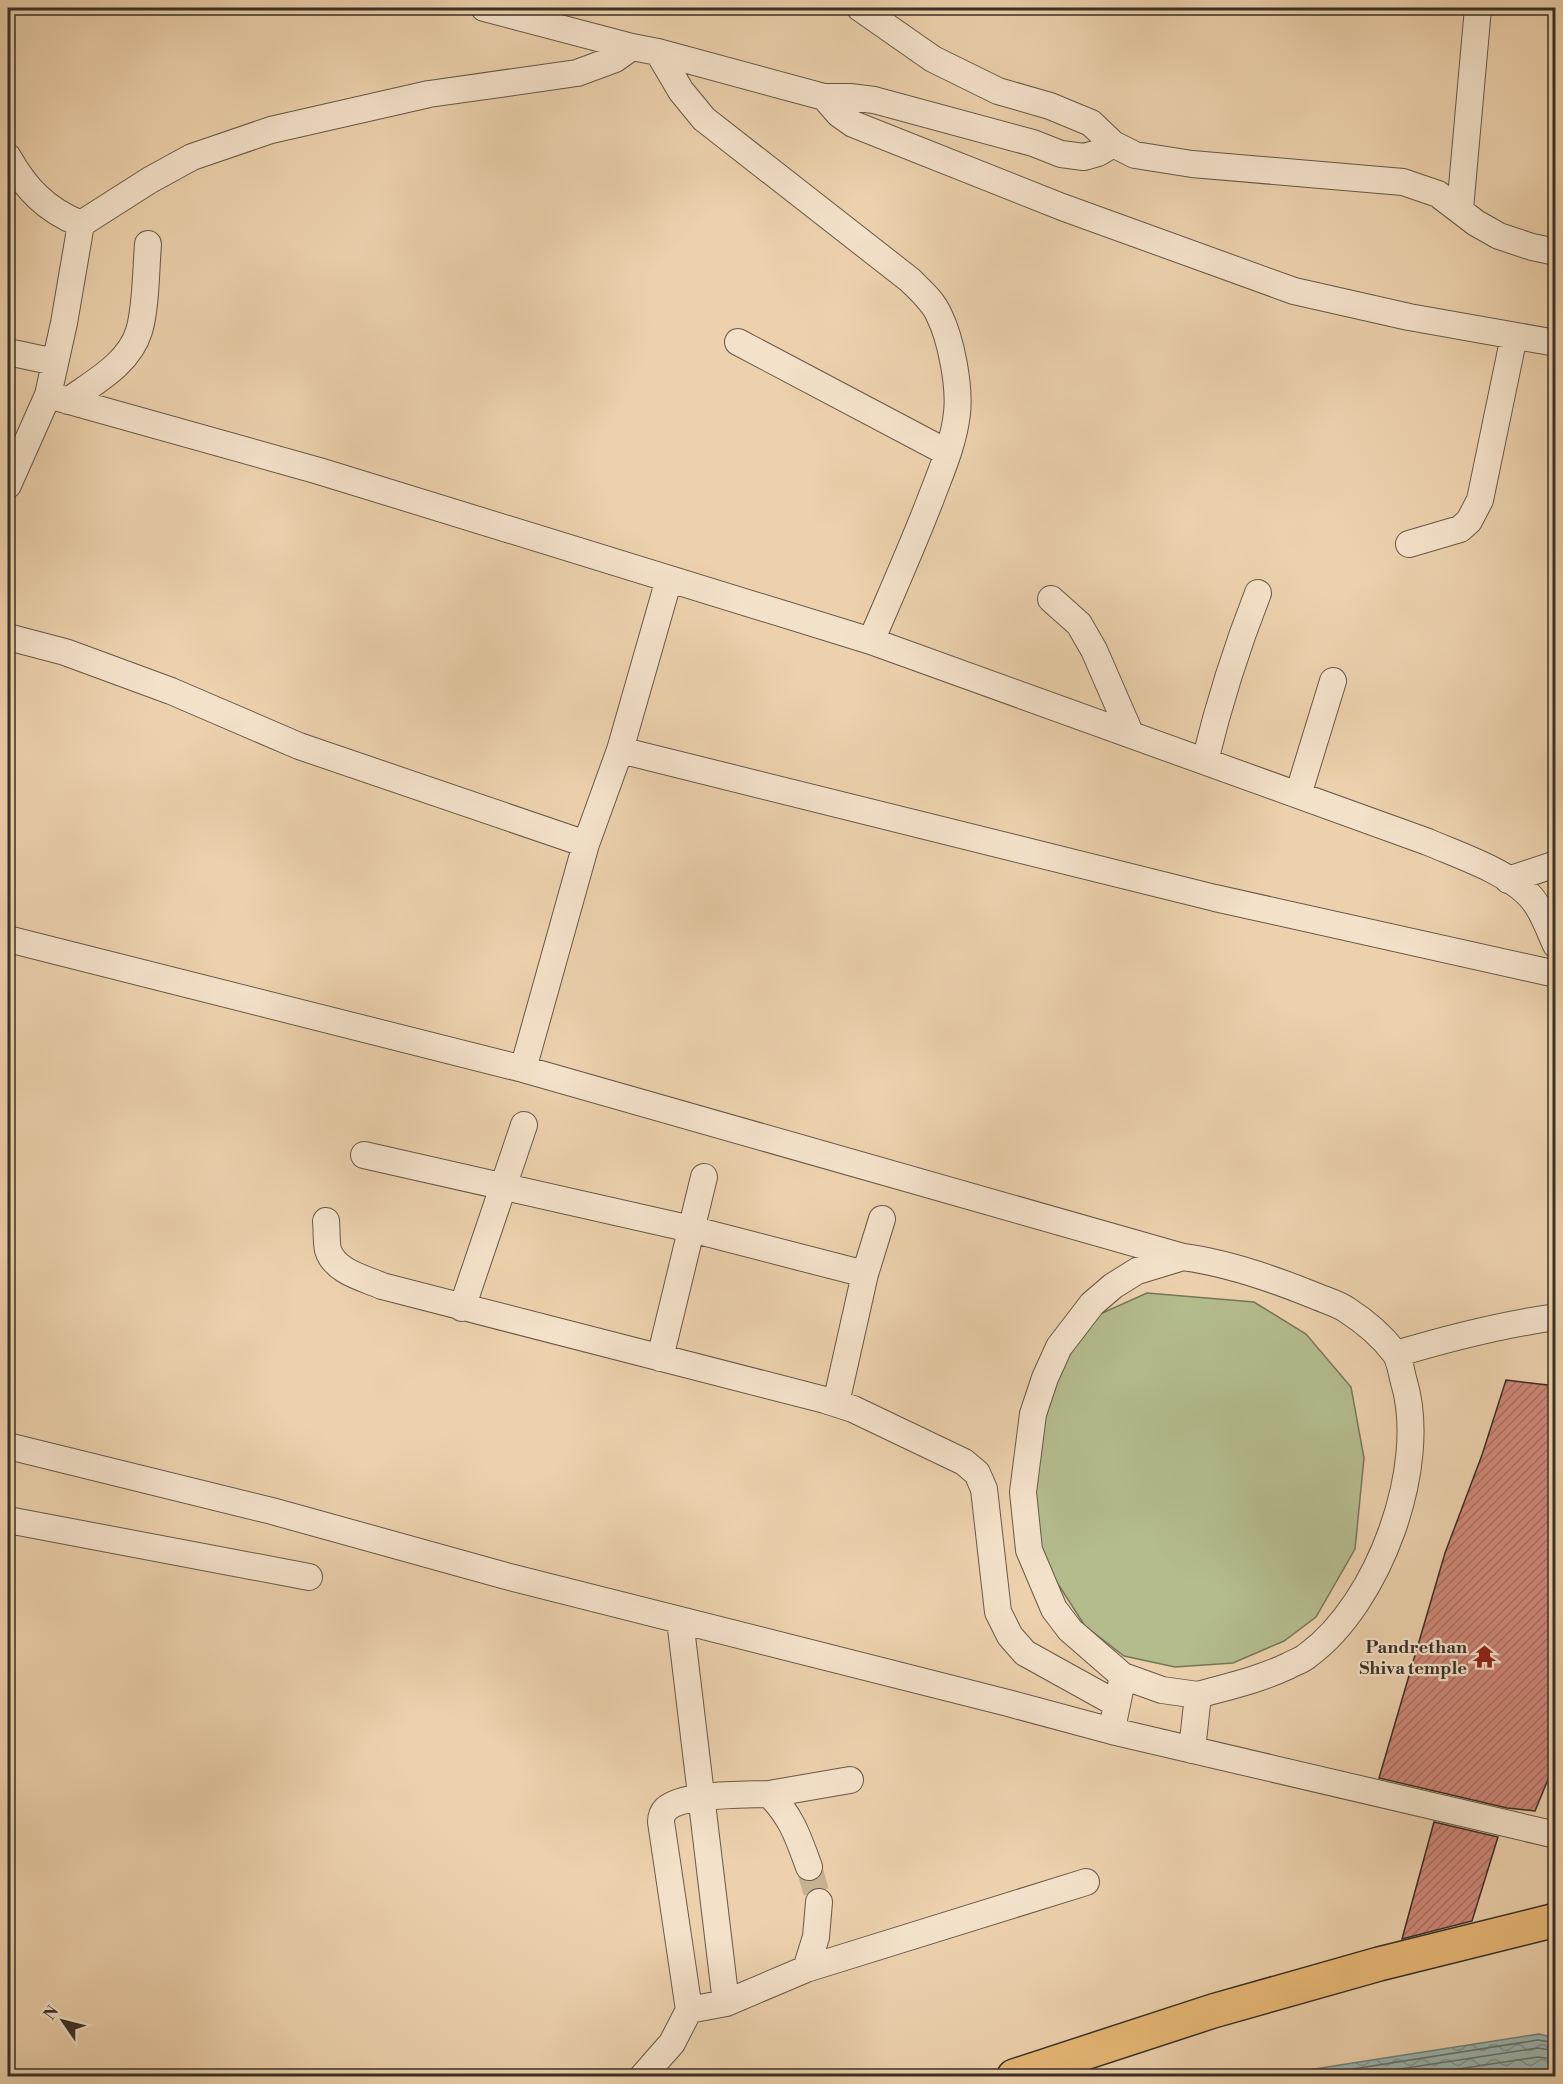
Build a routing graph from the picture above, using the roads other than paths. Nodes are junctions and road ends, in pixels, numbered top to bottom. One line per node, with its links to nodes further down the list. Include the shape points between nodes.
1 (484, 8): 4 (street)
2 (860, 8): 7 (street, via 942,64 998,91 1091,123)
3 (1478, 8): 9 (street)
4 (632, 47): 5 (street); 10 (street, via 615,59 577,73 429,94 271,130 192,157)
5 (658, 52): 6 (street); 19 (street, via 681,92 704,119 875,251 926,296 939,314 956,381 957,412)
6 (824, 98): 7 (street, via 874,100 1067,155 1084,157); 13 (street, via 854,124 1062,207 1294,291)
7 (1113, 144): 9 (street, via 1135,155 1192,164 1403,182 1438,194)
8 (8, 157): 10 (street, via 37,197 62,216)
9 (1460, 209): 12 (street, via 1499,236)
10 (81, 224): 17 (street)
11 (148, 244): 18 (street, via 139,332 130,349 106,374)
12 (1556, 252)
13 (1514, 336): 15 (street); 21 (street, via 1480,500 1469,522 1461,529)
14 (738, 342): 19 (street)
15 (1556, 343)
16 (8, 352): 17 (street)
17 (56, 362): 18 (street)
18 (58, 398): 20 (street); 22 (street, via 319,471)
19 (948, 453): 26 (street)
20 (8, 485)
21 (1409, 543)
22 (669, 579): 26 (street); 29 (street)
23 (1258, 593): 30 (street, via 1228,671)
24 (1051, 599): 28 (street, via 1079,624 1095,650)
25 (8, 637): 32 (street, via 65,652 171,691 298,746)
26 (871, 641): 28 (street)
27 (1333, 681): 31 (street)
28 (1131, 735): 30 (street)
29 (620, 750): 32 (street); 37 (street, via 1204,895)
30 (1205, 761): 31 (street)
31 (1298, 795): 34 (street, via 1428,842)
32 (586, 844): 38 (street)
33 (1556, 864): 34 (street)
34 (1508, 880): 36 (street, via 1527,893)
35 (8, 939): 38 (street)
36 (1556, 945)
37 (1556, 974)
38 (523, 1069): 46 (street)
39 (524, 1125): 42 (street)
40 (364, 1155): 42 (street)
41 (704, 1177): 45 (street)
42 (502, 1186): 45 (street); 48 (street)
43 (882, 1219): 47 (street)
44 (326, 1221): 48 (street, via 328,1250 344,1270 382,1286)
45 (691, 1229): 47 (street); 51 (street)
46 (1183, 1257): 50 (street, via 1248,1271 1345,1308 1374,1330); 57 (street, via 1137,1271 1092,1304 1059,1347 1033,1414 1023,1492 1029,1550 1054,1609 1070,1630)
47 (866, 1274): 52 (street)
48 (462, 1308): 51 (street)
49 (1556, 1317): 50 (street, via 1506,1324)
50 (1396, 1354): 58 (street, via 1408,1395 1408,1470 1381,1560 1356,1605 1308,1656 1262,1678)
51 (660, 1358): 52 (street)
52 (836, 1403): 59 (street, via 964,1462 977,1473 984,1489 998,1612 1010,1636 1025,1653)
53 (8, 1446): 56 (street, via 272,1511)
54 (8, 1520): 55 (street)
55 (309, 1577)
56 (680, 1620): 60 (street); 64 (street)
57 (1123, 1676): 58 (street, via 1162,1690); 59 (street)
58 (1198, 1695): 61 (street)
59 (1117, 1704): 60 (street)
60 (1112, 1731): 61 (street)
61 (1192, 1750): 65 (street)
62 (850, 1780): 63 (street)
63 (769, 1794): 64 (street); 66 (street, via 793,1825)
64 (701, 1796): 72 (street); 73 (street, via 666,1808 661,1822)
65 (1556, 1835)
66 (809, 1867)
67 (1086, 1882): 71 (street)
68 (819, 1902): 71 (street, via 816,1937)
69 (1556, 1920): 75 (highway, via 1224,2008)
70 (1556, 1939): 76 (highway, via 1324,2001)
71 (806, 1969): 72 (street)
72 (726, 2004): 73 (street)
73 (689, 2010): 74 (street, via 672,2043)
74 (643, 2076)
75 (1014, 2076)
76 (1080, 2076)

